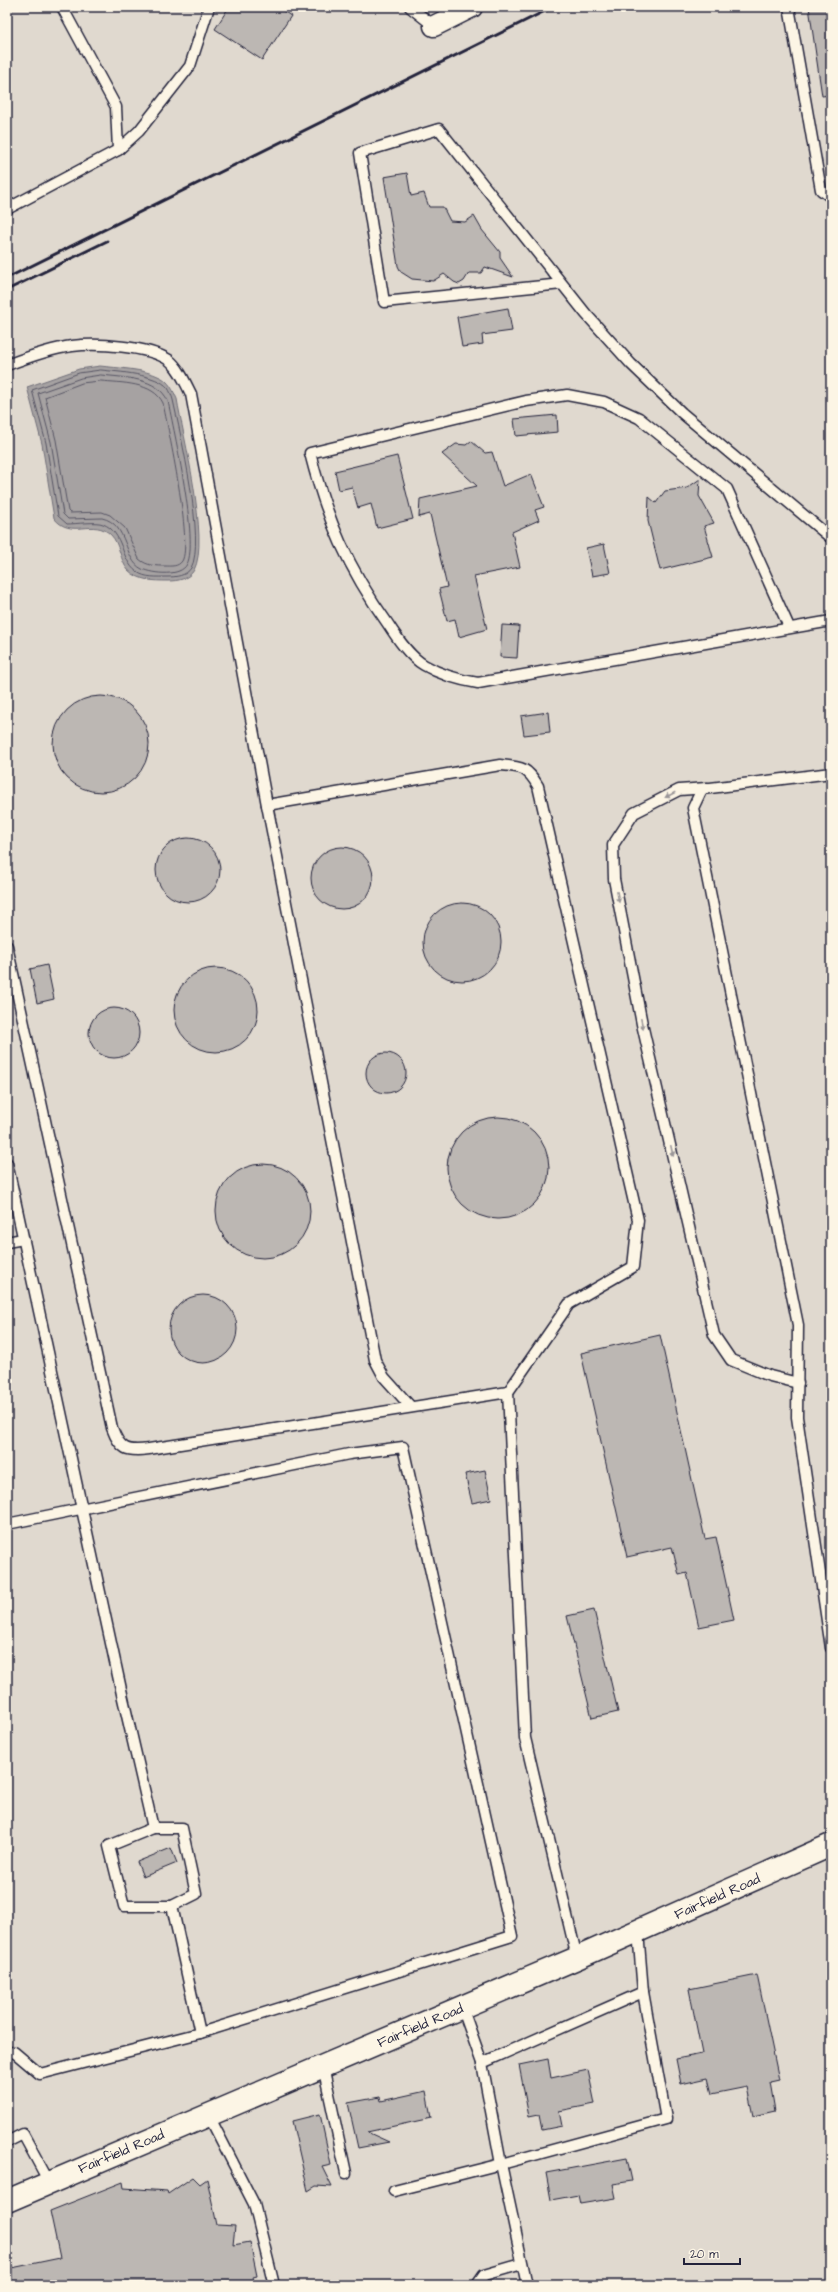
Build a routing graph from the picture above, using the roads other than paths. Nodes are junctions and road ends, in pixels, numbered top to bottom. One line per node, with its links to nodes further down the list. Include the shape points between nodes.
1 (62, 7): 7 (lane, via 116,107)
2 (209, 7): 7 (lane, via 190,66 139,131)
3 (410, 7): 6 (lane)
4 (472, 7): 6 (street)
5 (790, 7): 8 (lane, via 821,190)
6 (434, 26)
7 (118, 150): 9 (lane)
8 (831, 196)
9 (7, 209)
10 (562, 284): 10 (lane, via 440,129 360,153 384,302); 12 (lane, via 631,364 682,413)
11 (7, 365): 17 (lane, via 34,355 72,346 115,346 148,352 169,360 183,377 191,394)
12 (831, 538)
13 (831, 621): 14 (lane)
14 (789, 627): 14 (lane, via 478,683 455,680 423,664 399,641 363,590 337,538 310,453 526,401 567,395 604,402 639,418 727,489)
15 (831, 772): 16 (lane)
16 (707, 788): 22 (lane, via 702,789 693,808 798,1325); 22 (lane, one-way to 22, via 679,790 634,813 613,845 614,879 642,1024 714,1335 731,1360 770,1376)
17 (267, 805): 23 (lane, via 500,765 520,766 530,772 538,786 638,1220 633,1267 569,1304); 24 (lane, via 375,1360 384,1378)
18 (7, 946): 24 (lane, via 112,1428 117,1441 126,1449 134,1451)
19 (7, 1163): 20 (lane)
20 (23, 1238): 21 (lane); 25 (lane)
21 (7, 1242)
22 (798, 1383): 27 (lane, via 797,1417)
23 (508, 1392): 24 (lane); 32 (lane, via 525,1738)
24 (411, 1407)
25 (82, 1508): 26 (lane); 28 (lane); 35 (lane, via 349,1454 403,1447 512,1936)
26 (7, 1524)
27 (831, 1648)
28 (153, 1828): 30 (lane, via 182,1828 196,1894); 30 (lane, via 109,1846 124,1906)
29 (831, 1845): 31 (street, Fairfield Road)
30 (172, 1906): 35 (lane)
31 (638, 1931): 32 (street, Fairfield Road); 33 (lane)
32 (577, 1958): 34 (street, Fairfield Road)
33 (643, 1992): 37 (lane); 41 (lane, via 666,2119)
34 (462, 2007): 37 (lane); 38 (street, Fairfield Road)
35 (200, 2033): 36 (lane, via 40,2074 14,2052)
36 (7, 2053)
37 (482, 2063): 41 (lane)
38 (323, 2066): 39 (street, Fairfield Road); 42 (lane)
39 (208, 2114): 43 (street, Fairfield Road); 47 (lane, via 254,2204)
40 (7, 2142): 43 (lane, via 23,2134)
41 (501, 2164): 44 (lane); 46 (lane)
42 (346, 2173)
43 (49, 2182): 45 (street, Fairfield Road)
44 (394, 2190)
45 (7, 2201)
46 (522, 2264): 48 (lane, via 484,2275); 49 (lane)
47 (274, 2285)
48 (477, 2285)
49 (527, 2285)

